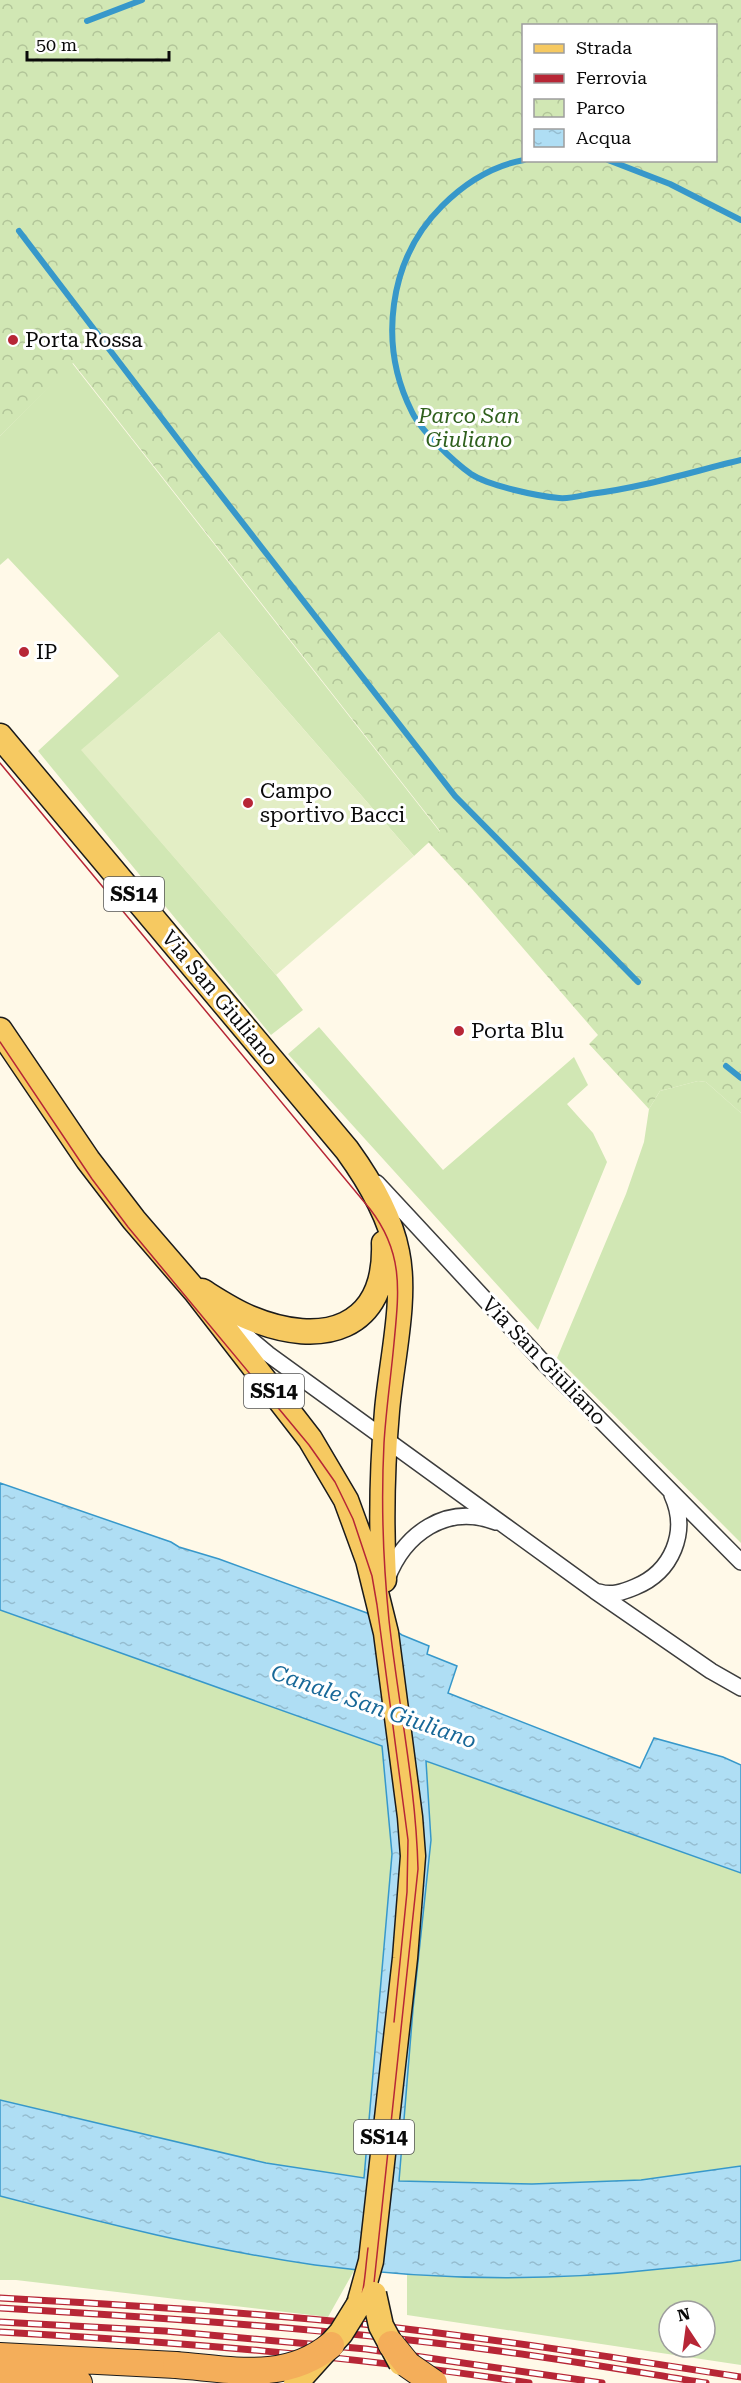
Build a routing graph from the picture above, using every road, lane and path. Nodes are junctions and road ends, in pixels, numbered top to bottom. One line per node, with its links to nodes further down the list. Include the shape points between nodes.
1 (0, 736): 3 (main road, Via San Giuliano / SS14)
2 (0, 1030): 5 (main road, Via San Giuliano / SS14, via 88,1160)
3 (347, 1150): 4 (main road, Via San Giuliano / SS14); 8 (street, Via San Giuliano, via 543,1362)
4 (379, 1205): 5 (main road, SS14, via 385,1249 381,1283 362,1314 341,1326 303,1332 264,1324 221,1302); 7 (main road, Via San Giuliano / SS14, via 395,1241 400,1272)
5 (179, 1273): 6 (main road, Via San Giuliano / SS14)
6 (196, 1292): 7 (street, Via San Giuliano, via 268,1354); 13 (main road, Via San Giuliano / SS14, via 297,1421 333,1475 362,1541)
7 (385, 1438): 9 (street, Via San Giuliano); 11 (main road, Via San Giuliano / SS14, via 381,1496)
8 (670, 1490): 10 (street, Via San Giuliano); 12 (street, Via San Giuliano, via 680,1529 666,1567 630,1590 608,1594)
9 (507, 1527): 11 (street, Via San Giuliano, via 469,1516 431,1526 404,1547); 12 (street, Via San Giuliano)
10 (741, 1562)
11 (384, 1588): 13 (main road, Via San Giuliano / SS14)
12 (595, 1591): 14 (street, Via San Giuliano)
13 (384, 1623): 15 (main road, SS14, via 413,1856 400,2014)
14 (741, 1689)
15 (371, 2261): 16 (main road, SS14, bridge, via 378,2315); 17 (main road, SS14, bridge, via 359,2304)
16 (391, 2344): 22 (main road, SS14, bridge); 23 (highway, SS14, bridge, via 408,2365)
17 (331, 2345): 18 (highway, SS14, bridge, via 295,2366 274,2371); 21 (main road, SS14, bridge)
18 (0, 2356)
19 (0, 2378): 20 (highway)
20 (79, 2383)
21 (296, 2383)
22 (413, 2383)
23 (434, 2383)

